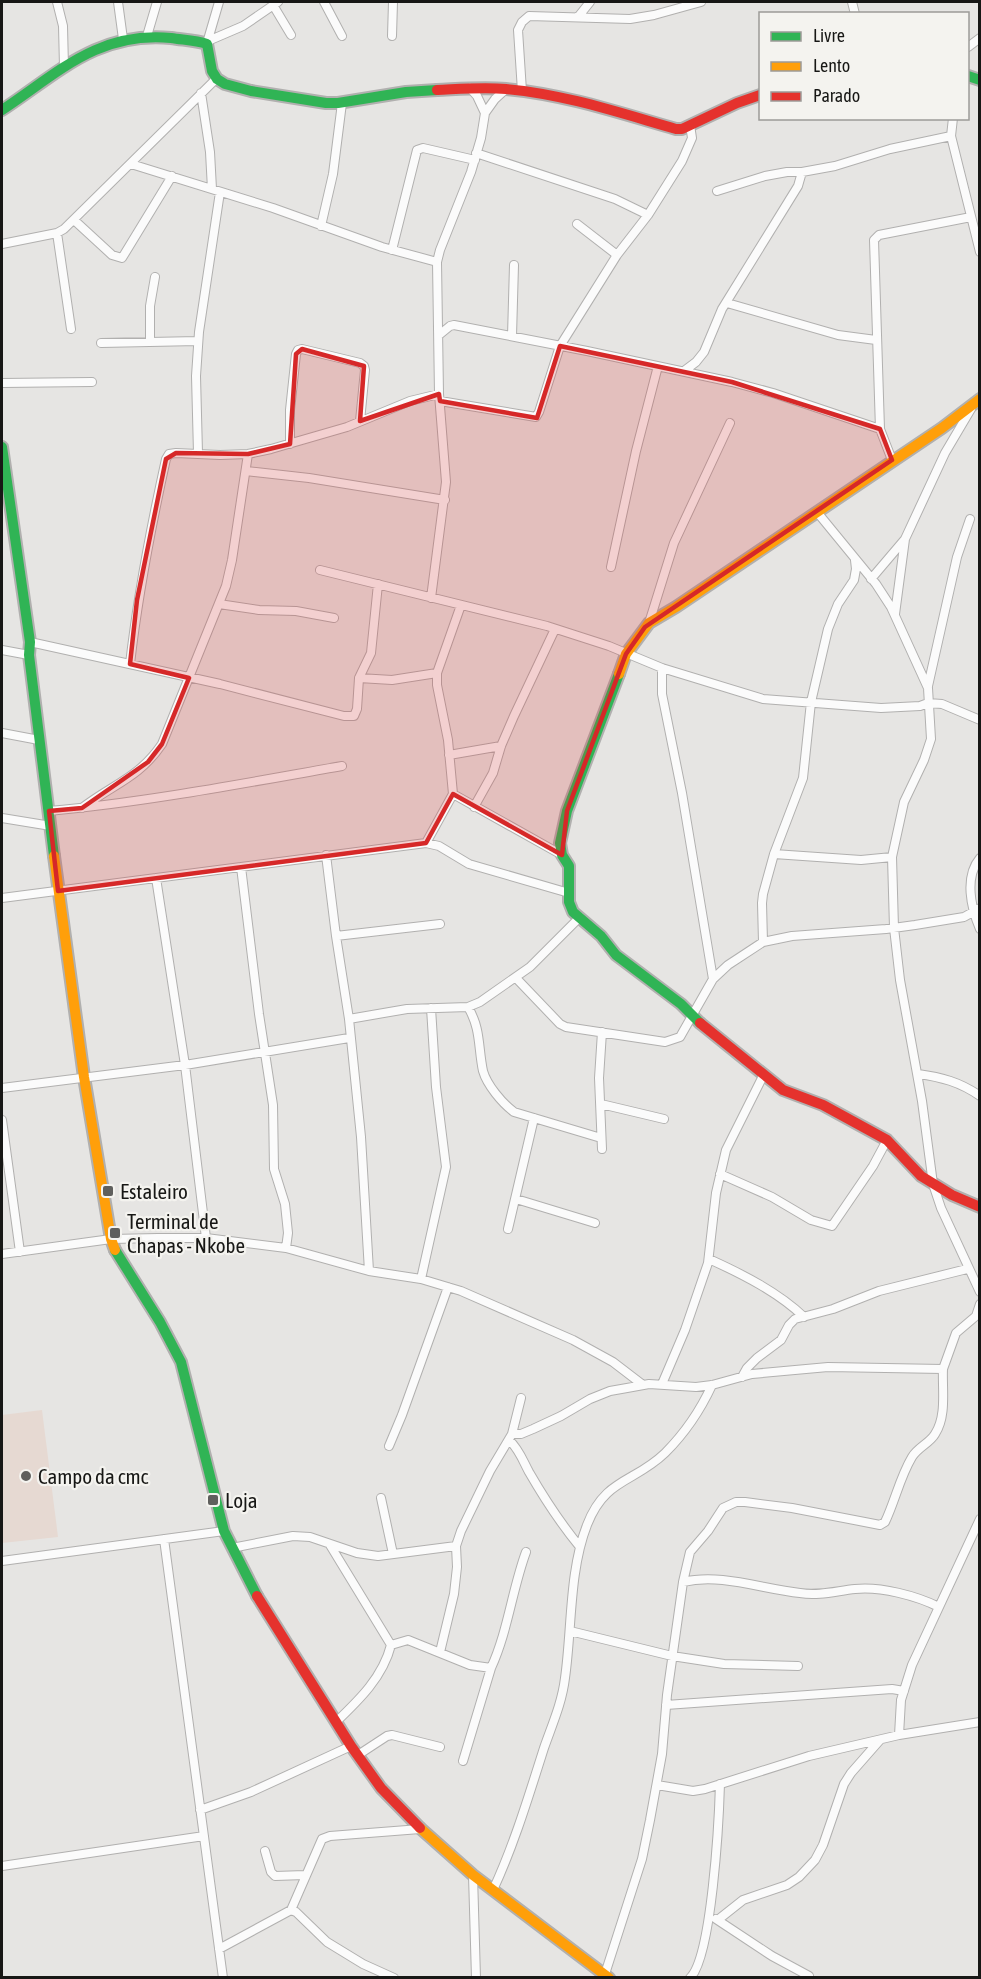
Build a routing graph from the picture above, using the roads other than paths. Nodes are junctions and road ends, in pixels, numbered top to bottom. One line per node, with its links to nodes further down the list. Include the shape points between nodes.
1 (57, 2): 17 (street, via 63,26)
2 (118, 2): 15 (street)
3 (157, 2): 12 (street)
4 (219, 2): 16 (street)
5 (324, 2): 13 (street)
6 (393, 2): 14 (street)
7 (590, 2): 10 (street)
8 (701, 2): 10 (street, via 630,19)
9 (276, 3): 11 (street); 16 (street, via 243,26)
10 (578, 17): 21 (street, via 529,16 522,22 517,37)
11 (291, 35)
12 (147, 36): 15 (street); 16 (street)
13 (342, 36)
14 (392, 36)
15 (123, 39): 17 (street)
16 (208, 42): 18 (street)
17 (64, 67): 25 (street)
18 (216, 79): 22 (street); 24 (street, via 233,87)
19 (470, 88): 20 (street); 24 (street, via 406,92); 26 (street)
20 (506, 89): 21 (street); 26 (street)
21 (522, 91): 28 (street, via 575,100 676,129)
22 (201, 93): 31 (street); 34 (street)
23 (759, 95): 28 (street)
24 (342, 103): 40 (street, via 333,174)
25 (2, 110)
26 (485, 112): 30 (street)
27 (953, 120): 29 (street)
28 (690, 125): 36 (street, via 690,145)
29 (951, 136): 32 (street); 37 (street)
30 (476, 156): 36 (street, via 615,199); 43 (street, via 417,150); 46 (street)
31 (131, 164): 33 (street); 38 (street)
32 (802, 172): 35 (street, via 765,176); 49 (street, via 793,195)
33 (172, 176): 34 (street); 38 (street, via 122,258 112,255)
34 (216, 190): 40 (street); 54 (street)
35 (717, 191)
36 (648, 215): 45 (street)
37 (971, 217): 44 (street); 53 (street, via 876,237)
38 (74, 220): 41 (street)
39 (577, 224): 45 (street)
40 (321, 226): 43 (street)
41 (57, 233): 42 (street); 50 (street)
42 (2, 244)
43 (392, 250): 46 (street)
44 (980, 252)
45 (617, 255): 57 (street)
46 (437, 262): 51 (street)
47 (514, 265): 52 (street)
48 (155, 277): 55 (street)
49 (727, 303): 53 (street, via 838,335); 59 (street, via 704,351)
50 (71, 329)
51 (439, 335): 52 (street, via 454,325); 62 (street)
52 (512, 336): 57 (street)
53 (876, 340): 66 (street)
54 (198, 341): 55 (street); 69 (street)
55 (150, 342): 56 (street)
56 (101, 343)
57 (560, 345): 58 (street); 62 (street, via 536,417)
58 (658, 366): 59 (street); 78 (street)
59 (684, 371): 66 (street, via 773,393)
60 (92, 382): 61 (street)
61 (2, 383)
62 (440, 398): 64 (street, via 410,400); 73 (street)
63 (976, 402): 71 (street); 76 (street, via 945,453)
64 (360, 421): 67 (street); 67 (street, via 364,366 298,350)
65 (730, 423): 88 (street, via 674,543)
66 (880, 429): 71 (street)
67 (290, 444): 70 (street)
68 (2, 447): 90 (street)
69 (198, 453): 70 (street); 94 (street, via 169,454 166,459 137,600)
70 (248, 454): 72 (street)
71 (892, 460): 74 (street)
72 (246, 471): 73 (street); 84 (street, via 232,560)
73 (445, 500): 83 (street)
74 (817, 512): 77 (street); 88 (street)
75 (970, 519): 99 (street, via 957,557)
76 (904, 539): 80 (street); 86 (street)
77 (854, 559): 80 (street); 81 (street)
78 (611, 567)
79 (320, 570): 82 (street)
80 (870, 578): 81 (street); 86 (street)
81 (854, 580): 100 (street, via 830,621)
82 (378, 584): 83 (street); 98 (street, via 371,653)
83 (431, 598): 85 (street)
84 (219, 604): 87 (street); 97 (street)
85 (461, 605): 89 (street); 96 (street)
86 (895, 615): 99 (street)
87 (334, 618)
88 (649, 623): 92 (street)
89 (555, 629): 92 (street); 105 (street)
90 (30, 642): 93 (street); 94 (street)
91 (2, 650): 93 (street)
92 (626, 654): 95 (street); 117 (street, via 567,811 560,843)
93 (29, 655): 104 (street)
94 (130, 664): 97 (street)
95 (662, 668): 100 (street, via 763,699); 133 (street, via 662,694)
96 (437, 673): 98 (street, via 399,679); 106 (street)
97 (189, 678): 98 (street, via 350,716 356,713); 110 (street, via 156,753 133,776)
98 (359, 678)
99 (928, 688): 101 (street)
100 (811, 702): 101 (street, via 881,708); 115 (street, via 802,778)
101 (928, 703): 102 (street, via 942,704); 118 (street, via 931,739 904,802)
102 (980, 720)
103 (2, 733): 104 (street)
104 (39, 740): 111 (street)
105 (501, 746): 106 (street); 109 (street, via 493,773)
106 (449, 755): 108 (street)
107 (342, 766): 110 (street)
108 (453, 794): 109 (street); 114 (street)
109 (474, 807): 117 (street)
110 (82, 808): 111 (street)
111 (49, 811): 113 (street)
112 (2, 818): 113 (street)
113 (51, 826): 122 (street)
114 (426, 843): 116 (street); 123 (street, via 439,846 469,864)
115 (774, 854): 118 (street, via 861,860); 131 (street, via 762,903)
116 (326, 855): 120 (street); 130 (street)
117 (562, 855): 123 (street, via 569,866)
118 (892, 857): 128 (street)
119 (980, 858): 125 (street, via 971,871)
120 (241, 867): 121 (street); 142 (street)
121 (156, 878): 122 (street); 143 (street)
122 (58, 891): 124 (street); 146 (street)
123 (569, 893): 126 (street, via 573,912)
124 (2, 898)
125 (976, 910): 128 (street, via 964,917); 129 (street)
126 (580, 917): 132 (street); 135 (street, via 626,964)
127 (440, 924): 130 (street)
128 (894, 928): 131 (street); 145 (street)
129 (980, 929)
130 (336, 936): 139 (street)
131 (763, 942): 133 (street)
132 (516, 978): 136 (street); 140 (street, via 560,1024)
133 (713, 979): 134 (street)
134 (700, 999): 135 (street); 138 (street)
135 (681, 1004): 138 (street)
136 (468, 1007): 137 (street); 150 (street, via 478,1029 484,1074 507,1106)
137 (431, 1008): 139 (street); 171 (street, via 446,1167)
138 (692, 1016): 140 (street, via 680,1037 665,1042); 144 (street)
139 (349, 1019): 141 (street)
140 (602, 1032): 149 (street)
141 (350, 1038): 142 (street); 170 (street)
142 (266, 1051): 143 (street); 165 (street, via 273,1105 274,1169 283,1194 288,1233)
143 (185, 1065): 146 (street); 163 (street)
144 (764, 1074): 154 (street, via 783,1090 823,1105); 157 (street, via 726,1150)
145 (918, 1074): 148 (street, via 945,1078); 158 (street)
146 (84, 1077): 147 (street); 164 (street)
147 (2, 1088)
148 (980, 1096)
149 (601, 1104): 151 (street); 153 (street)
150 (534, 1118): 153 (street); 159 (street)
151 (664, 1119)
152 (2, 1120): 156 (street)
153 (601, 1138): 155 (street)
154 (887, 1140): 157 (street, via 832,1226 811,1220); 158 (street)
155 (602, 1149)
156 (5, 1174): 166 (street)
157 (720, 1174): 168 (street)
158 (933, 1184): 160 (street); 169 (street)
159 (516, 1199): 161 (street); 162 (street)
160 (980, 1207)
161 (595, 1223)
162 (508, 1230)
163 (206, 1238): 164 (street); 165 (street)
164 (111, 1239): 166 (street); 186 (street, via 119,1261 170,1336 181,1362)
165 (285, 1248): 170 (street)
166 (20, 1252): 167 (street)
167 (2, 1254)
168 (709, 1259): 175 (street, via 753,1282); 178 (street)
169 (967, 1269): 173 (street); 175 (street, via 879,1291)
170 (369, 1271): 171 (street)
171 (421, 1279): 172 (street)
172 (448, 1287): 179 (street, via 573,1340 613,1362); 183 (street)
173 (980, 1292)
174 (980, 1304): 176 (street, via 976,1316 956,1333)
175 (804, 1317): 177 (street, via 795,1319 781,1340 747,1368)
176 (943, 1369): 177 (street, via 828,1367); 195 (street, via 940,1424 935,1436 912,1456 885,1522 880,1525 736,1502 723,1508 690,1552)
177 (742, 1377): 180 (street)
178 (662, 1384): 179 (street); 180 (street)
179 (643, 1385): 182 (street, via 610,1390)
180 (712, 1385): 190 (street, via 697,1413 665,1452 601,1497)
181 (521, 1398): 182 (street)
182 (511, 1437): 189 (street, via 470,1510); 190 (street)
183 (389, 1446)
184 (381, 1498): 193 (street)
185 (980, 1519): 196 (street)
186 (224, 1531): 187 (street); 191 (street)
187 (164, 1539): 194 (street); 214 (street)
188 (330, 1545): 191 (street, via 293,1536); 193 (street, via 366,1555); 198 (street)
189 (456, 1546): 193 (street); 199 (street, via 454,1594)
190 (580, 1547): 197 (street)
191 (232, 1548): 205 (street, via 251,1587)
192 (526, 1552): 202 (street, via 500,1649)
193 (393, 1554)
194 (2, 1561)
195 (683, 1582): 196 (street, via 704,1578 818,1594 877,1588); 200 (street)
196 (939, 1607): 203 (street)
197 (570, 1631): 200 (street); 221 (street, via 562,1697)
198 (391, 1645): 199 (street, via 408,1640); 205 (street, via 375,1680)
199 (440, 1652): 202 (street, via 470,1665)
200 (672, 1656): 201 (street, via 724,1664); 204 (street)
201 (798, 1666)
202 (491, 1668): 211 (street)
203 (903, 1691): 204 (street); 207 (street)
204 (666, 1705): 213 (street)
205 (336, 1722): 210 (street)
206 (980, 1722): 207 (street)
207 (899, 1735): 208 (street)
208 (880, 1740): 212 (street, via 809,1756); 224 (street, via 844,1784 815,1860 787,1885 743,1900)
209 (440, 1747): 210 (street, via 392,1735)
210 (354, 1751): 214 (street); 215 (street, via 381,1788)
211 (463, 1761)
212 (720, 1784): 213 (street, via 693,1791); 223 (street)
213 (657, 1785): 226 (street, via 642,1859)
214 (200, 1810): 216 (street)
215 (420, 1829): 219 (street, via 326,1838); 220 (street)
216 (204, 1836): 218 (street); 225 (street)
217 (265, 1851): 219 (street, via 275,1876)
218 (2, 1866)
219 (305, 1875): 222 (street)
220 (473, 1875): 221 (street); 230 (street)
221 (493, 1890): 226 (street)
222 (291, 1910): 225 (street); 229 (street, via 327,1942)
223 (709, 1919): 224 (street); 231 (street, via 699,1964)
224 (719, 1919): 227 (street)
225 (219, 1948): 228 (street)
226 (607, 1976)
227 (809, 1976)
228 (223, 1977)
229 (394, 1977)
230 (476, 1977)
231 (690, 1977)

